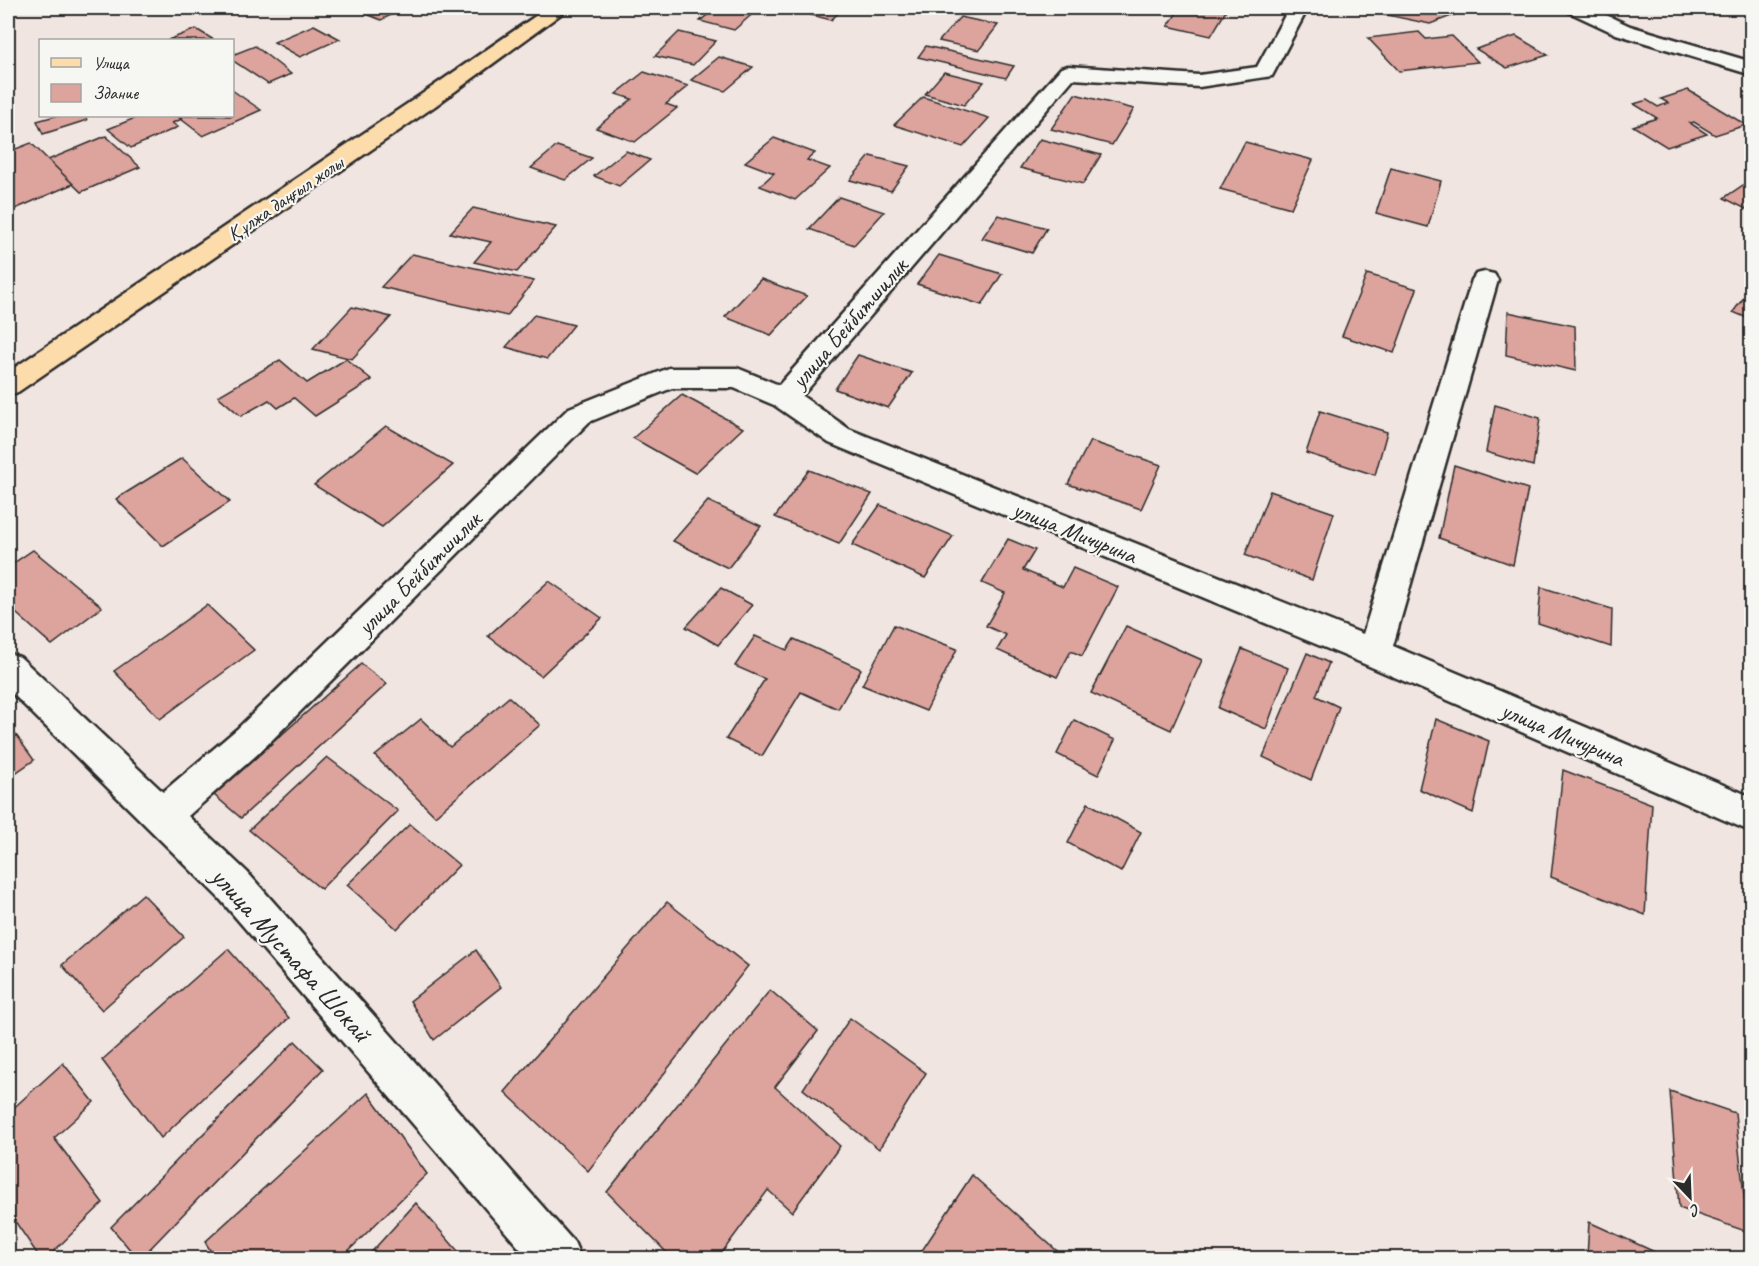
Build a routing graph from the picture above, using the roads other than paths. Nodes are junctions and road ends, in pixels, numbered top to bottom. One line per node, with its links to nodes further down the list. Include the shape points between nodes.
1 (560, 8): 6 (main road, Құлжа даңғыл жолы)
2 (1298, 8): 7 (street, улица Бейбитшилик, via 1265,72 1199,81 1068,72)
3 (1576, 8): 4 (street, via 1623,30)
4 (1752, 69)
5 (1485, 280): 8 (street)
6 (8, 385)
7 (784, 398): 8 (street, улица Мичурина, via 839,436); 10 (street, улица Бейбитшилик, via 737,378 669,378 579,415 249,740)
8 (1374, 653): 11 (street, улица Мичурина)
9 (8, 667): 10 (street, улица Мустафа Шокай)
10 (163, 815): 12 (street, улица Мустафа Шокай, via 233,885)
11 (1752, 815)
12 (558, 1258)

